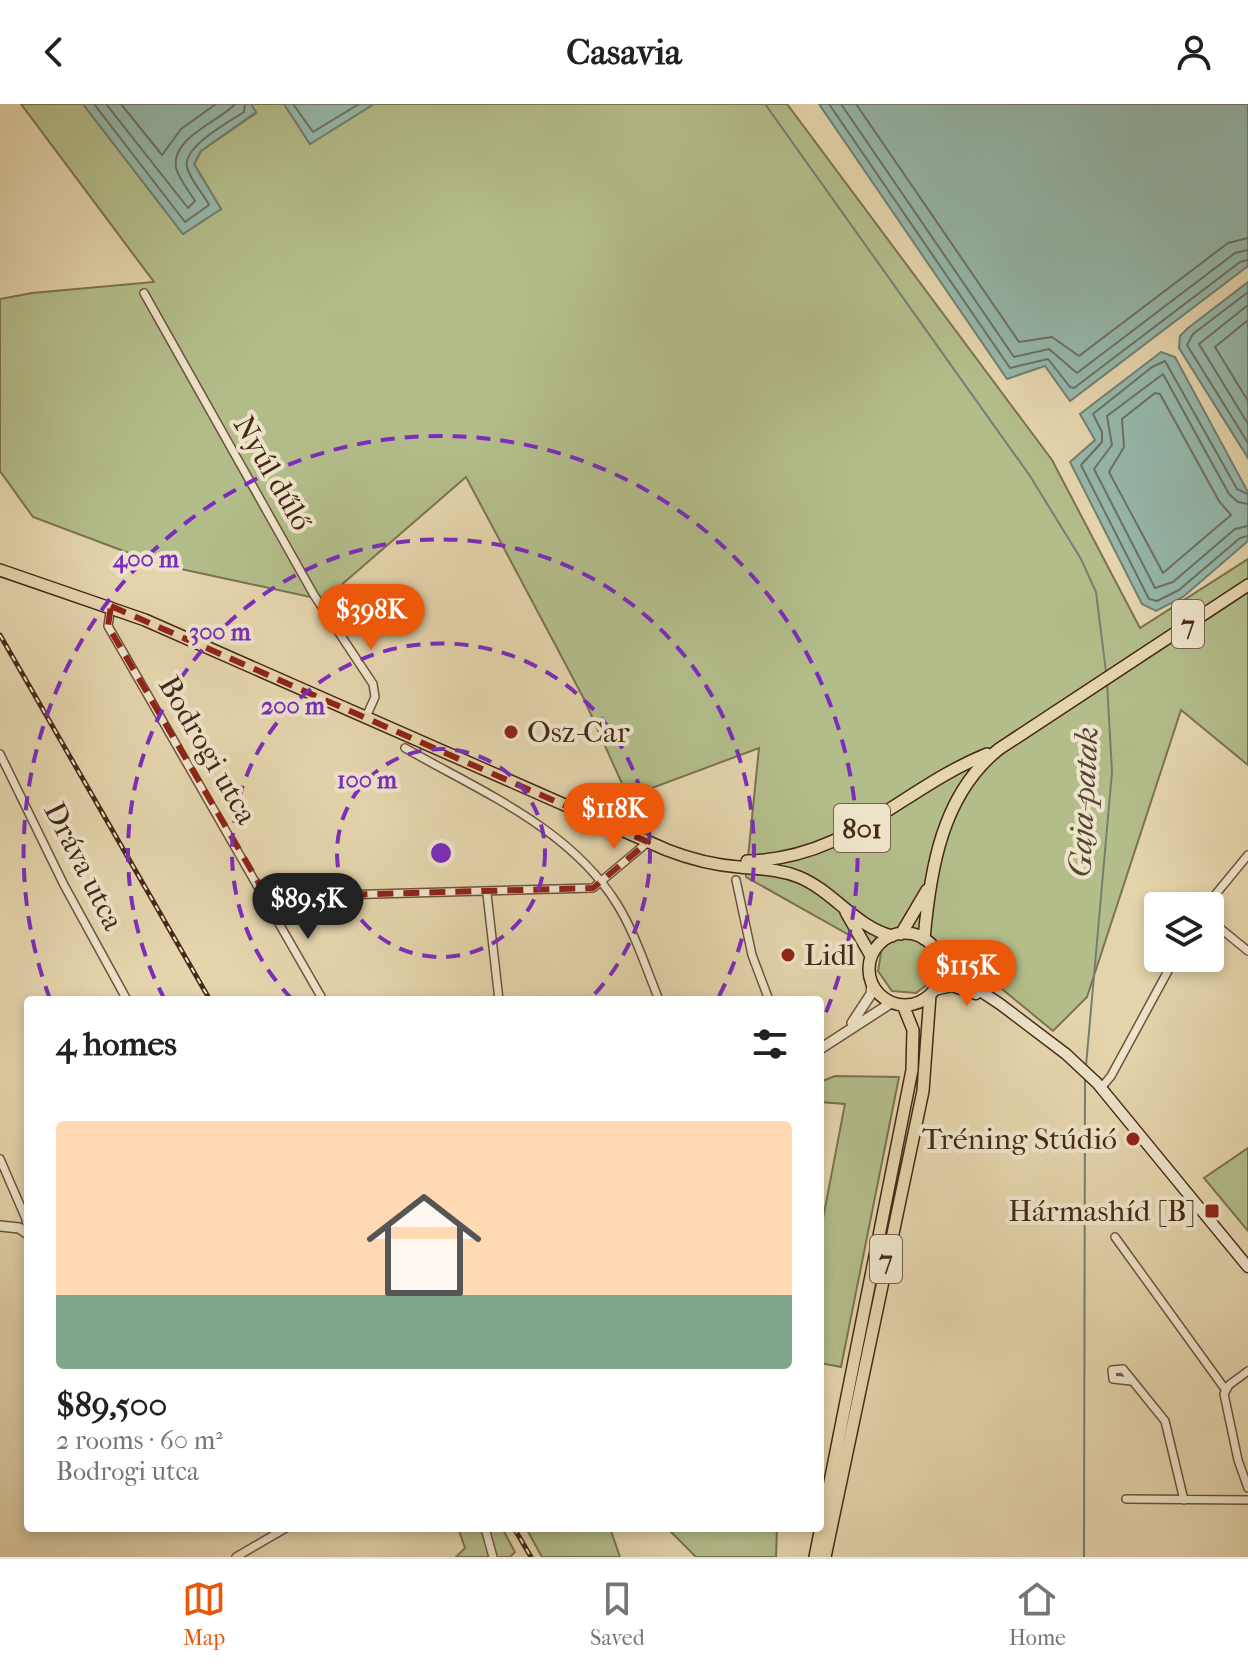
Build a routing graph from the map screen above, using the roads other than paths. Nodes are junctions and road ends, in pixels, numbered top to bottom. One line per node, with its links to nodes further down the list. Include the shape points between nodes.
1 (144, 293): 5 (street, Nyúl dűlő, via 314,595 373,684 375,697)
2 (0, 570): 4 (main road, 801)
3 (1248, 585): 7 (main road, 7)
4 (111, 606): 5 (main road, 801); 17 (street, Bodrogi utca, via 108,626)
5 (366, 717): 9 (main road, 801)
6 (405, 748): 13 (street, via 545,830)
7 (999, 749): 11 (main road, 801, via 956,768 834,843 778,859); 14 (main road, 7, via 977,768 957,797)
8 (0, 754): 28 (street, Dráva utca)
9 (648, 842): 11 (main road, 801); 13 (street)
10 (1248, 855): 15 (street)
11 (709, 863): 18 (main road, 801, via 782,871 814,883)
12 (736, 880): 32 (street, via 752,955)
13 (601, 883): 16 (street, via 593,888); 31 (street, via 624,917)
14 (930, 883): 20 (main road, 7); 21 (main road, 7)
15 (1218, 892)
16 (487, 894): 17 (street); 30 (street)
17 (267, 897): 29 (street, Bodrogi utca)
18 (841, 904): 20 (main road, 801, via 872,928); 23 (main road, 801)
19 (1224, 931): 22 (street)
20 (896, 935): 21 (main road); 23 (main road, 7, via 879,944)
21 (924, 939): 24 (main road)
22 (1248, 951)
23 (871, 956): 26 (main road)
24 (941, 965): 27 (main road, 7); 34 (main road)
25 (1167, 972): 37 (street, via 1111,1076)
26 (872, 984): 33 (main road); 35 (street)
27 (932, 993): 33 (main road, via 915,1004); 34 (main road, via 946,986 964,988); 58 (main road, 7, via 925,1074)
28 (125, 996)
29 (321, 996)
30 (499, 996)
31 (657, 996)
32 (767, 996)
33 (897, 1004): 35 (street); 51 (main road, 7, via 913,1030 912,1074)
34 (1000, 1004): 37 (main road)
35 (848, 1029): 36 (street)
36 (824, 1046)
37 (1099, 1085): 43 (main road)
38 (0, 1159): 39 (street)
39 (24, 1214)
40 (0, 1226): 41 (street)
41 (24, 1231)
42 (1115, 1237): 46 (street)
43 (1248, 1267)
44 (1248, 1371): 46 (street)
45 (1131, 1381): 49 (street, via 1169,1431)
46 (1225, 1389): 47 (street)
47 (1248, 1488)
48 (1126, 1499): 49 (street)
49 (1184, 1500): 50 (street)
50 (1248, 1500)
51 (824, 1512)
52 (279, 1532): 55 (street)
53 (486, 1532): 56 (street)
54 (820, 1532): 57 (main road, 7)
55 (236, 1557)
56 (493, 1557)
57 (815, 1557)
58 (825, 1557)

